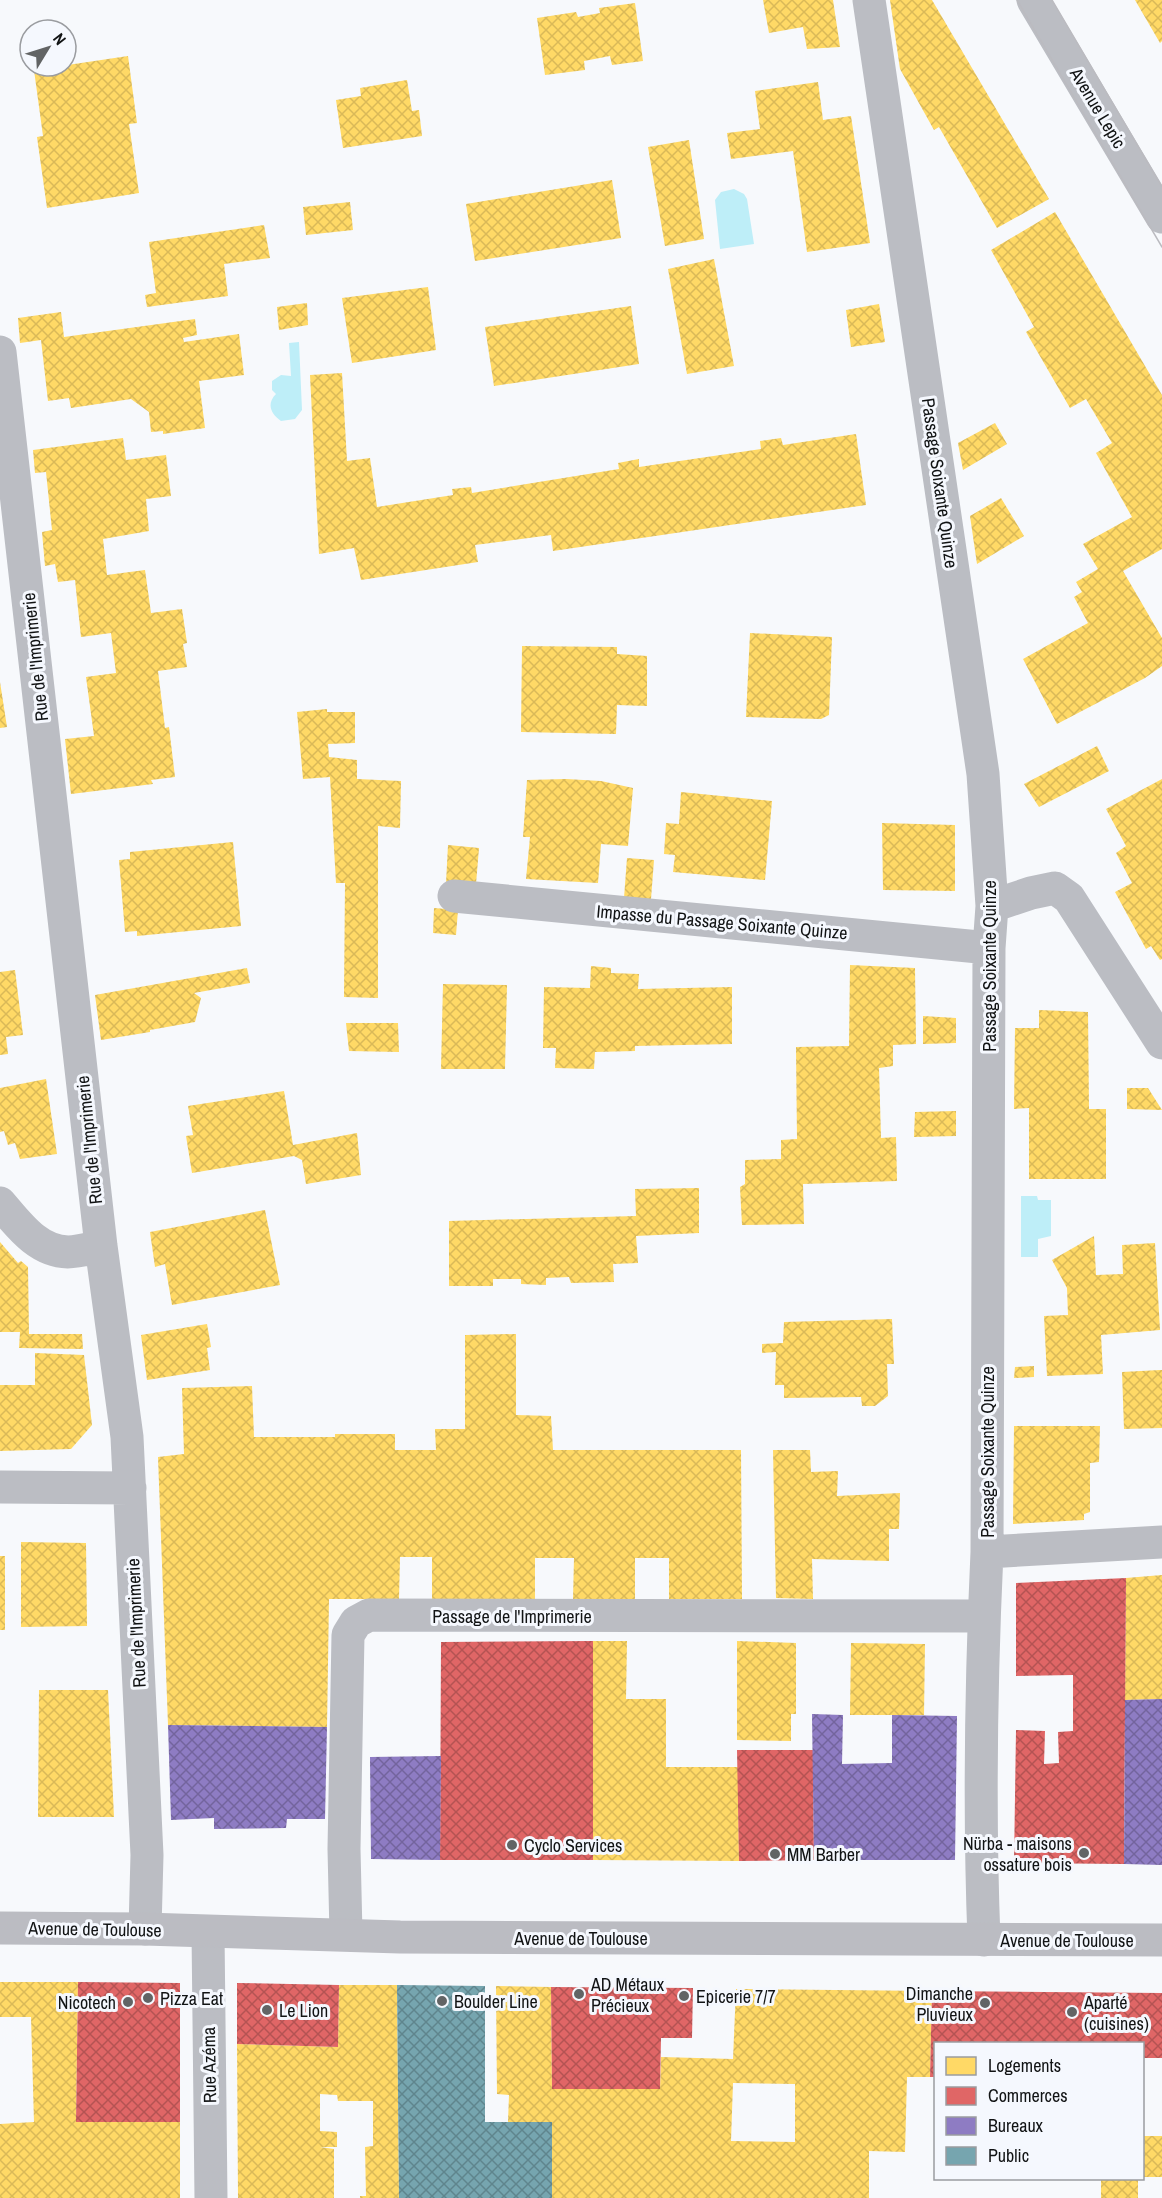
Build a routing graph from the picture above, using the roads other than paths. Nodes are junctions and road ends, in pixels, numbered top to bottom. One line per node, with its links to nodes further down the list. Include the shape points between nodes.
1 (869, 0): 6 (street, Passage Soixante Quinze, via 983,774)
2 (1033, 0): 3 (street, Avenue Lepic)
3 (1157, 199)
4 (0, 352): 10 (street, Rue de l'Imprimerie)
5 (454, 896): 7 (street, Impasse du Passage Soixante Quinze)
6 (992, 906): 7 (street, Passage Soixante Quinze); 8 (street, via 1055,888 1069,898)
7 (989, 948): 14 (street, Passage Soixante Quinze)
8 (1162, 1043)
9 (0, 1203): 10 (street, via 45,1247 69,1252)
10 (101, 1246): 12 (street, Rue de l'Imprimerie, via 127,1437)
11 (0, 1487): 12 (street)
12 (130, 1488): 17 (street, Rue de l'Imprimerie, via 147,1855)
13 (1162, 1542): 14 (street)
14 (987, 1551): 15 (street, Passage Soixante Quinze)
15 (984, 1616): 19 (street, Passage de l'Imprimerie, via 369,1616 356,1622 348,1635); 20 (street, Passage Soixante Quinze)
16 (0, 1928): 17 (main road, Avenue de Toulouse)
17 (146, 1929): 18 (main road, Avenue de Toulouse)
18 (208, 1932): 19 (main road, Avenue de Toulouse); 22 (street, Rue Azéma)
19 (346, 1934): 20 (main road, Avenue de Toulouse)
20 (984, 1940): 21 (main road, Avenue de Toulouse)
21 (1162, 1940)
22 (211, 2198)

